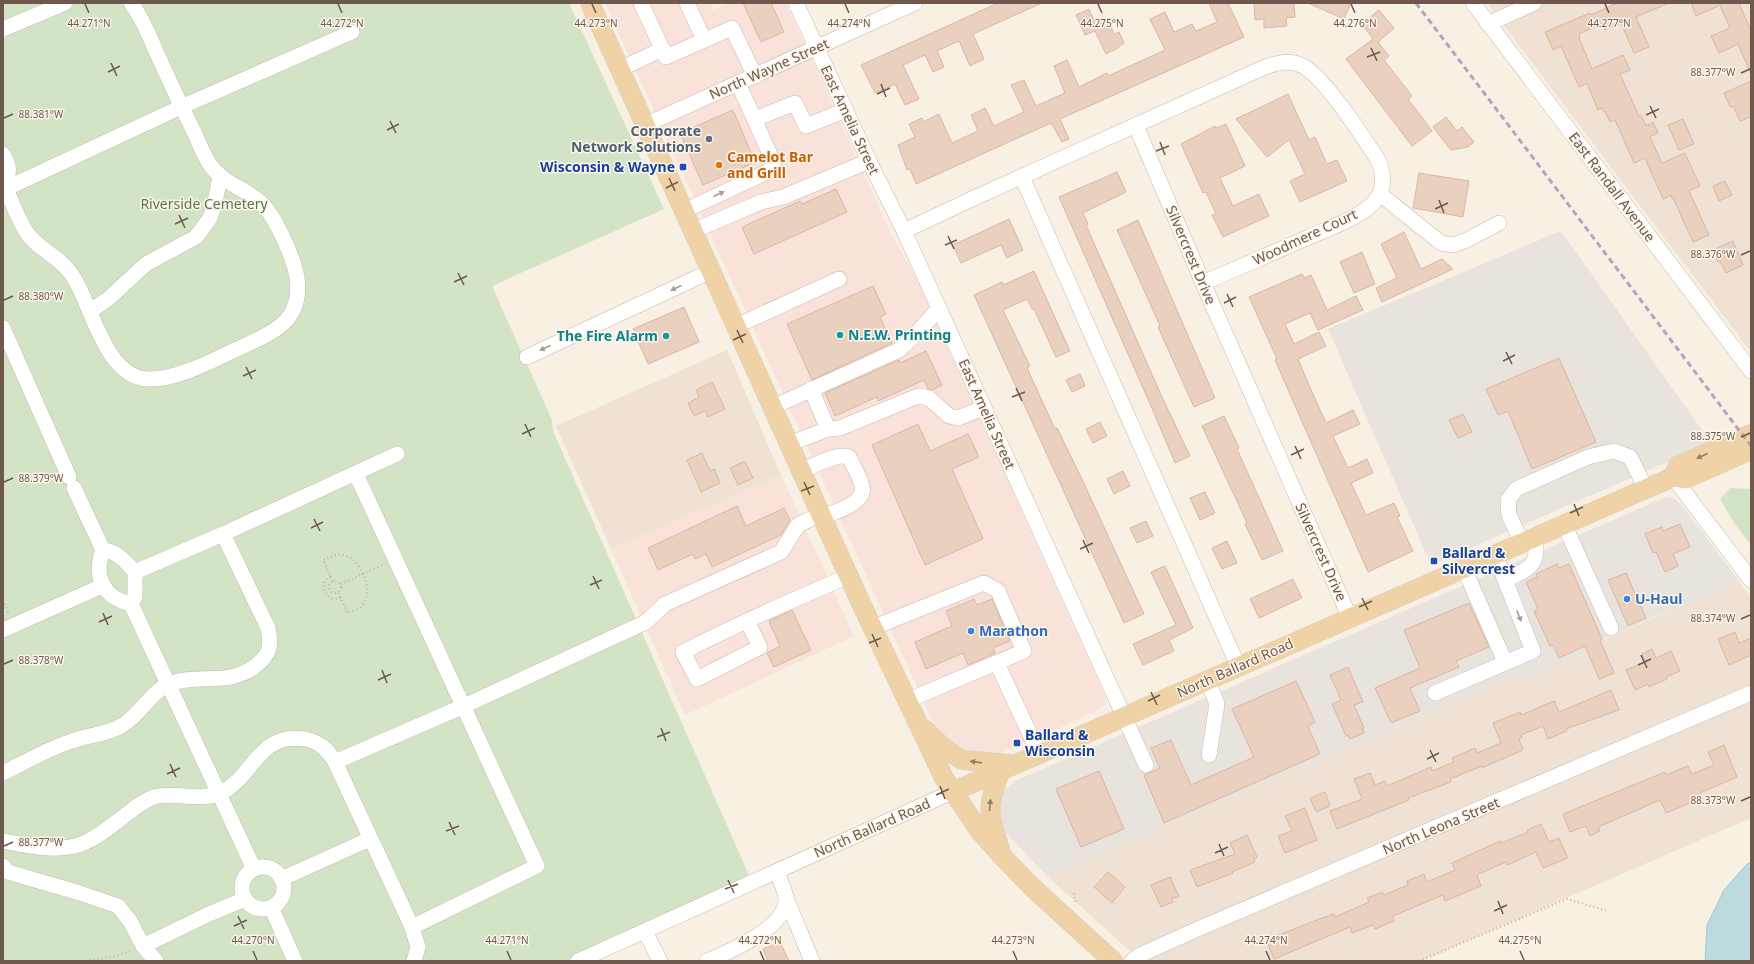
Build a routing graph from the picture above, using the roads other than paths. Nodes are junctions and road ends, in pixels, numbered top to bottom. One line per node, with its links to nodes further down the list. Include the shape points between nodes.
1 (65, 3): 11 (street)
2 (131, 3): 19 (street, via 146,28)
3 (590, 3): 16 (main road)
4 (641, 3): 15 (street)
5 (687, 3): 13 (street)
6 (796, 3): 14 (street, East Amelia Street)
7 (915, 3): 14 (street, North Wayne Street)
8 (1473, 3): 10 (street, East Randall Avenue)
9 (1534, 3): 10 (street)
10 (1488, 24): 42 (street, East Randall Avenue)
11 (3, 30)
12 (352, 32): 19 (street)
13 (704, 40): 15 (street, via 666,57); 17 (street, via 732,28)
14 (816, 48): 17 (street, North Wayne Street); 20 (street, East Amelia Street)
15 (663, 49): 16 (street)
16 (620, 69): 22 (main road)
17 (755, 76): 18 (street, North Wayne Street)
18 (738, 83): 21 (street); 22 (street, North Wayne Street)
19 (181, 107): 26 (street, via 210,164); 28 (street)
20 (846, 110): 21 (street, via 806,126 795,103); 25 (street, East Amelia Street)
21 (755, 119): 30 (street, one-way to 21, via 773,167 773,161)
22 (645, 125): 30 (main road)
23 (1136, 126): 27 (street); 29 (street, via 1278,62 1291,62 1303,66 1328,90 1368,144 1382,168); 36 (street, Silvercrest Drive)
24 (3, 154): 28 (street, via 8,166)
25 (869, 161): 32 (street, via 783,198 761,202); 33 (street, East Amelia Street)
26 (220, 177): 38 (street, via 210,218 196,237 146,264 108,299); 38 (street, via 260,201 273,217 293,263 297,278 296,300 291,315 279,328 183,372 166,378 146,379 134,376 122,368 110,354)
27 (1022, 177): 33 (street); 75 (street)
28 (5, 189): 38 (street, via 26,231 72,274)
29 (1380, 194): 31 (street, via 1441,243 1453,245); 36 (street, Woodmere Court, via 1375,202 1349,219)
30 (684, 211): 32 (main road)
31 (1499, 223)
32 (693, 231): 34 (main road)
33 (904, 232): 37 (street, East Amelia Street)
34 (711, 271): 39 (main road); 41 (street, one-way to 41)
35 (839, 279): 39 (street)
36 (1203, 283): 68 (street, Silvercrest Drive)
37 (939, 308): 43 (street, via 898,350); 45 (street, East Amelia Street)
38 (90, 311)
39 (736, 326): 44 (main road)
40 (3, 328): 59 (street)
41 (527, 357)
42 (1751, 371)
43 (811, 389): 44 (street); 46 (street)
44 (773, 408): 48 (main road)
45 (983, 408): 46 (street, via 958,418 949,416 929,398 918,396 840,428); 82 (street, East Amelia Street)
46 (828, 429): 48 (street)
47 (1751, 434): 53 (main road, North Ballard Road, one-way to 53, via 1678,466)
48 (789, 444): 51 (main road)
49 (1751, 450): 53 (main road, North Ballard Road, via 1684,479)
50 (397, 454): 52 (street)
51 (801, 471): 55 (main road); 55 (street, via 838,456 846,456 849,457 862,486 863,495 859,500)
52 (356, 474): 57 (street); 81 (street)
53 (1673, 477): 54 (main road, North Ballard Road); 65 (street)
54 (1646, 489): 56 (main road, North Ballard Road); 58 (street, via 1630,457 1614,451 1588,458 1516,489 1508,500 1509,515)
55 (821, 516): 63 (main road); 81 (street, via 798,525 781,552 665,604 646,622)
56 (1564, 524): 58 (main road, North Ballard Road); 71 (street)
57 (223, 534): 62 (street); 77 (street, via 268,628 271,642 269,651 254,668 241,674 231,677 186,679)
58 (1529, 540): 60 (main road, North Ballard Road); 64 (street, via 1537,550 1533,563 1526,571)
59 (103, 550): 62 (street, via 110,550); 66 (street, via 100,558)
60 (1495, 555): 61 (main road, North Ballard Road); 64 (street)
61 (1464, 568): 68 (main road, North Ballard Road); 73 (street)
62 (135, 572): 67 (street, via 135,597)
63 (849, 576): 69 (street); 70 (main road)
64 (1505, 580): 73 (street, one-way to 73, via 1533,651)
65 (1751, 580)
66 (102, 586): 67 (street, via 111,596); 72 (street)
67 (131, 604): 77 (street)
68 (1350, 618): 75 (main road, North Ballard Road)
69 (747, 621): 69 (street, via 683,652 696,679 760,648)
70 (872, 628): 74 (street, via 984,583 998,591 1024,651); 80 (main road)
71 (1611, 628)
72 (3, 630)
73 (1505, 662): 78 (street)
74 (997, 663): 80 (street); 84 (street)
75 (1238, 666): 76 (main road, North Ballard Road)
76 (1207, 680): 82 (main road, North Ballard Road); 85 (street, via 1216,704)
77 (168, 685): 89 (street, via 157,691 132,718 115,730 69,742); 91 (street)
78 (1435, 693)
79 (1751, 693): 113 (street, North Leona Street, via 1200,928)
80 (906, 701): 83 (main road)
81 (464, 706): 86 (street); 102 (street, via 537,866)
82 (1124, 717): 84 (main road, North Ballard Road); 87 (street, East Amelia Street)
83 (916, 722): 88 (main road, one-way to 83, via 962,760 944,748); 90 (main road)
84 (1039, 754): 88 (main road, North Ballard Road)
85 (1209, 755)
86 (335, 762): 91 (street, via 324,747 316,742 289,738 263,750 236,782); 92 (street)
87 (1146, 765)
88 (1008, 767): 90 (main road, North Ballard Road); 94 (main road, one-way to 88, via 989,815 991,796)
89 (3, 773)
90 (952, 792): 94 (main road, via 979,830); 97 (street, North Ballard Road)
91 (219, 793): 93 (street, via 208,797 155,797 134,808 101,834 75,846 47,848); 96 (street)
92 (370, 839): 98 (street); 102 (street)
93 (3, 841)
94 (1002, 856): 112 (main road)
95 (3, 866): 104 (street, via 8,872 118,906 130,921)
96 (254, 869): 98 (street, via 273,870); 100 (street, via 248,873 242,886)
97 (777, 871): 99 (street); 103 (street, North Ballard Road)
98 (282, 879): 101 (street, via 283,892)
99 (786, 898): 110 (street, via 781,916 762,933); 111 (street)
100 (246, 899): 101 (street, via 257,908); 104 (street)
101 (271, 907): 106 (street)
102 (412, 927): 107 (street, via 418,947)
103 (645, 930): 108 (street, North Ballard Road); 109 (street)
104 (143, 946): 105 (street)
105 (156, 961)
106 (295, 961)
107 (414, 961)
108 (578, 961)
109 (660, 961)
110 (707, 961)
111 (812, 961)
112 (1113, 961)
113 (1132, 961)

